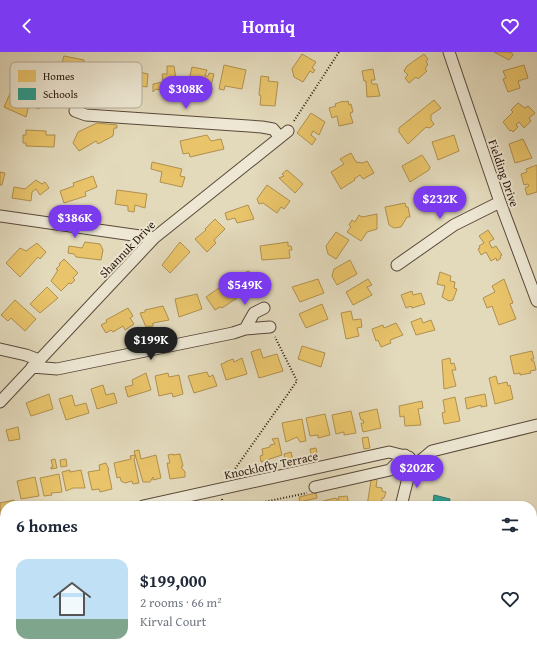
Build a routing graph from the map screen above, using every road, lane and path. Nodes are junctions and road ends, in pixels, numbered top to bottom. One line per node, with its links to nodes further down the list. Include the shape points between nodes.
1 (339, 52): 4 (path)
2 (450, 52): 5 (street, Fielding Drive)
3 (75, 111): 4 (street, via 86,115 262,126)
4 (284, 134): 7 (street, Shannuk Drive)
5 (500, 202): 8 (street, via 454,225); 9 (street, Fielding Drive)
6 (0, 216): 7 (street)
7 (154, 238): 14 (street, Shannuk Drive)
8 (396, 265)
9 (537, 301)
10 (264, 308): 12 (street, via 254,313)
11 (270, 327): 12 (street); 20 (path, via 297,381)
12 (246, 329): 14 (street, via 57,369)
13 (0, 348): 14 (street, via 26,355)
14 (35, 364): 15 (street, Shannuk Drive)
15 (0, 402)
16 (537, 426): 18 (street, via 432,451)
17 (405, 455): 18 (street); 19 (street, via 390,470); 20 (street, Knocklofty Terrace, via 389,452)
18 (414, 466): 23 (street)
19 (315, 487): 22 (path, via 311,492)
20 (220, 489): 21 (street, Knocklofty Terrace)
21 (166, 501)
22 (269, 501)
23 (402, 501)

